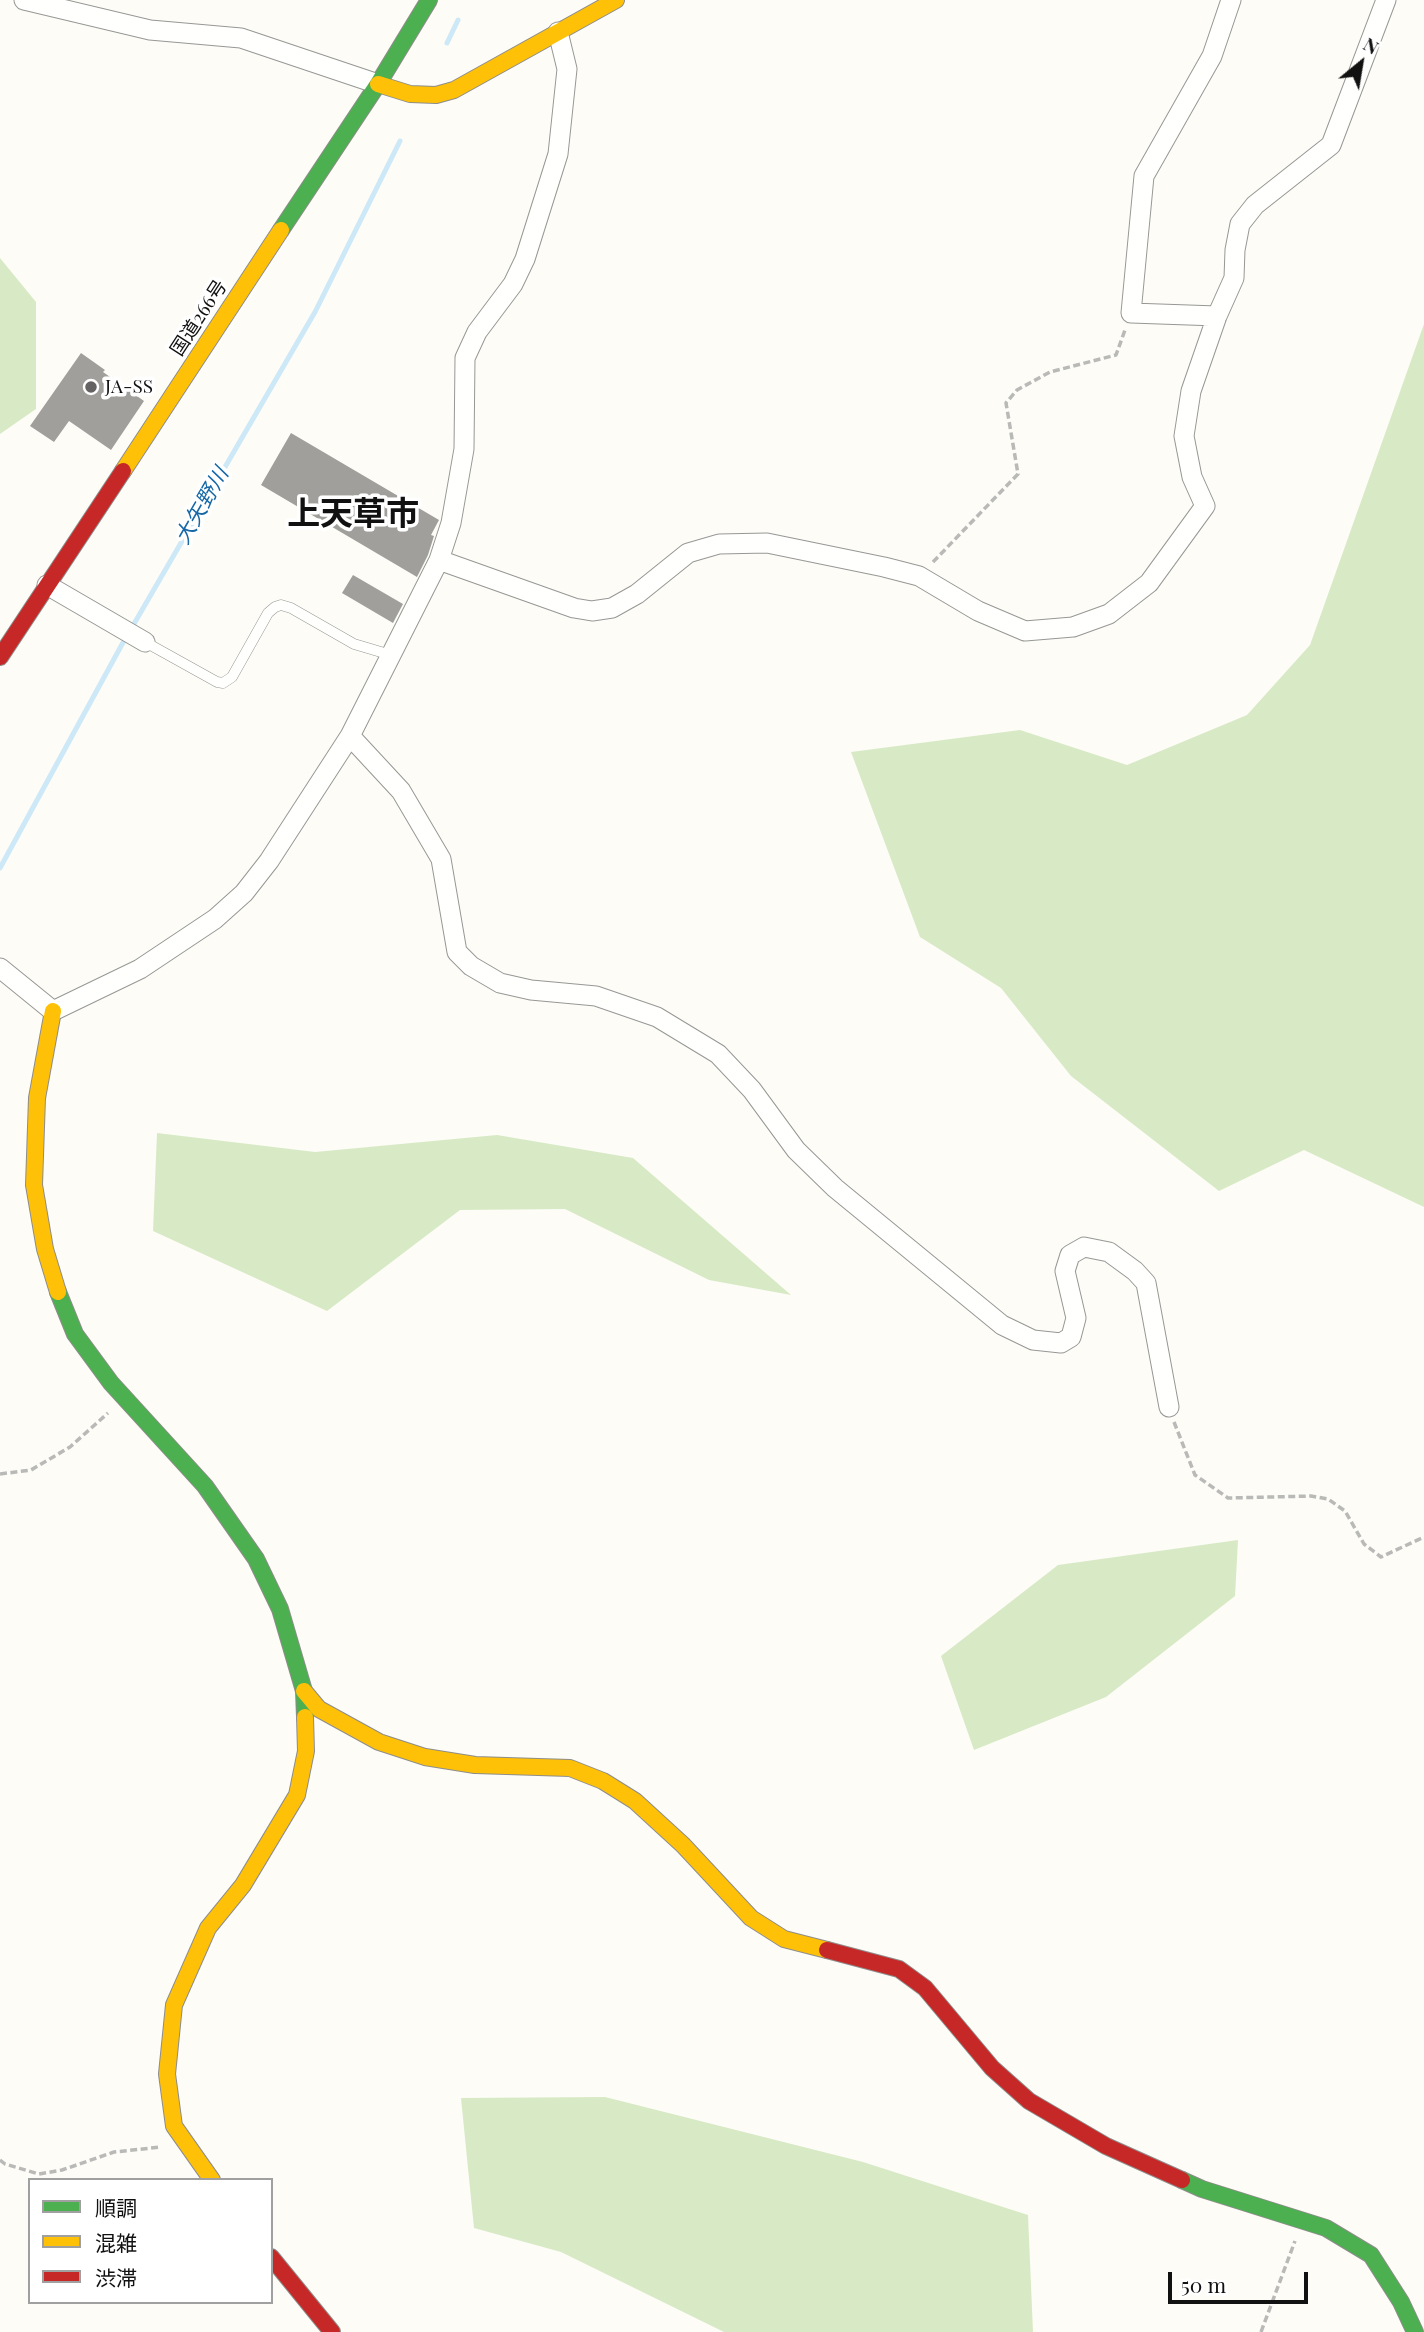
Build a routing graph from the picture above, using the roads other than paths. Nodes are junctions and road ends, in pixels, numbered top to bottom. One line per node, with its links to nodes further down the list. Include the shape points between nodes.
1 (24, 0): 7 (street, via 150,30 241,38)
2 (429, 0): 7 (main road, 国道266号)
3 (616, 0): 6 (main road)
4 (1231, 0): 8 (street, via 1212,56 1144,176 1131,313)
5 (1386, 0): 8 (street, via 1331,145 1255,205 1240,224 1234,278)
6 (558, 32): 7 (main road, via 454,90 410,94); 9 (street, via 566,69 558,154 525,259 465,358 464,449 451,523)
7 (378, 84): 10 (main road, 国道266号)
8 (1217, 316): 9 (street, via 1191,391 1184,436 1192,477 1205,506 1149,583 1109,614 1073,626 1026,631 978,611 919,576 766,543 719,544 688,553 637,594 612,608 592,611)
9 (439, 559): 12 (street)
10 (47, 585): 11 (street); 13 (main road, 国道266号)
11 (145, 642): 12 (lane, via 223,683 232,677 268,613 281,605 354,644)
12 (392, 655): 14 (street)
13 (0, 657)
14 (350, 736): 16 (street, via 244,893 215,919 140,969); 17 (street, via 401,792 440,859 457,952 471,966 500,983 596,996 645,1012 718,1054 752,1090 796,1150 835,1188 1002,1325 1033,1340 1061,1343 1071,1337 1076,1318 1065,1271 1070,1255 1084,1247 1109,1252 1146,1283)
15 (0, 968): 16 (street)
16 (53, 1011): 18 (main road, via 37,1098 34,1185 58,1292 75,1334 111,1383 205,1486 256,1559 280,1609)
17 (1169, 1407)
18 (304, 1691): 19 (main road, via 306,1751 297,1795 243,1885 208,1928 174,2005 167,2074 174,2126); 22 (main road, via 319,1710 379,1742 425,1757 475,1765 570,1768 603,1781 635,1801 683,1844 751,1918 784,1939 899,1969 925,1989 992,2068 1029,2101 1106,2146 1202,2189 1326,2228 1371,2255)
19 (211, 2178)
20 (273, 2260): 21 (main road)
21 (332, 2332)
22 (1415, 2332)

